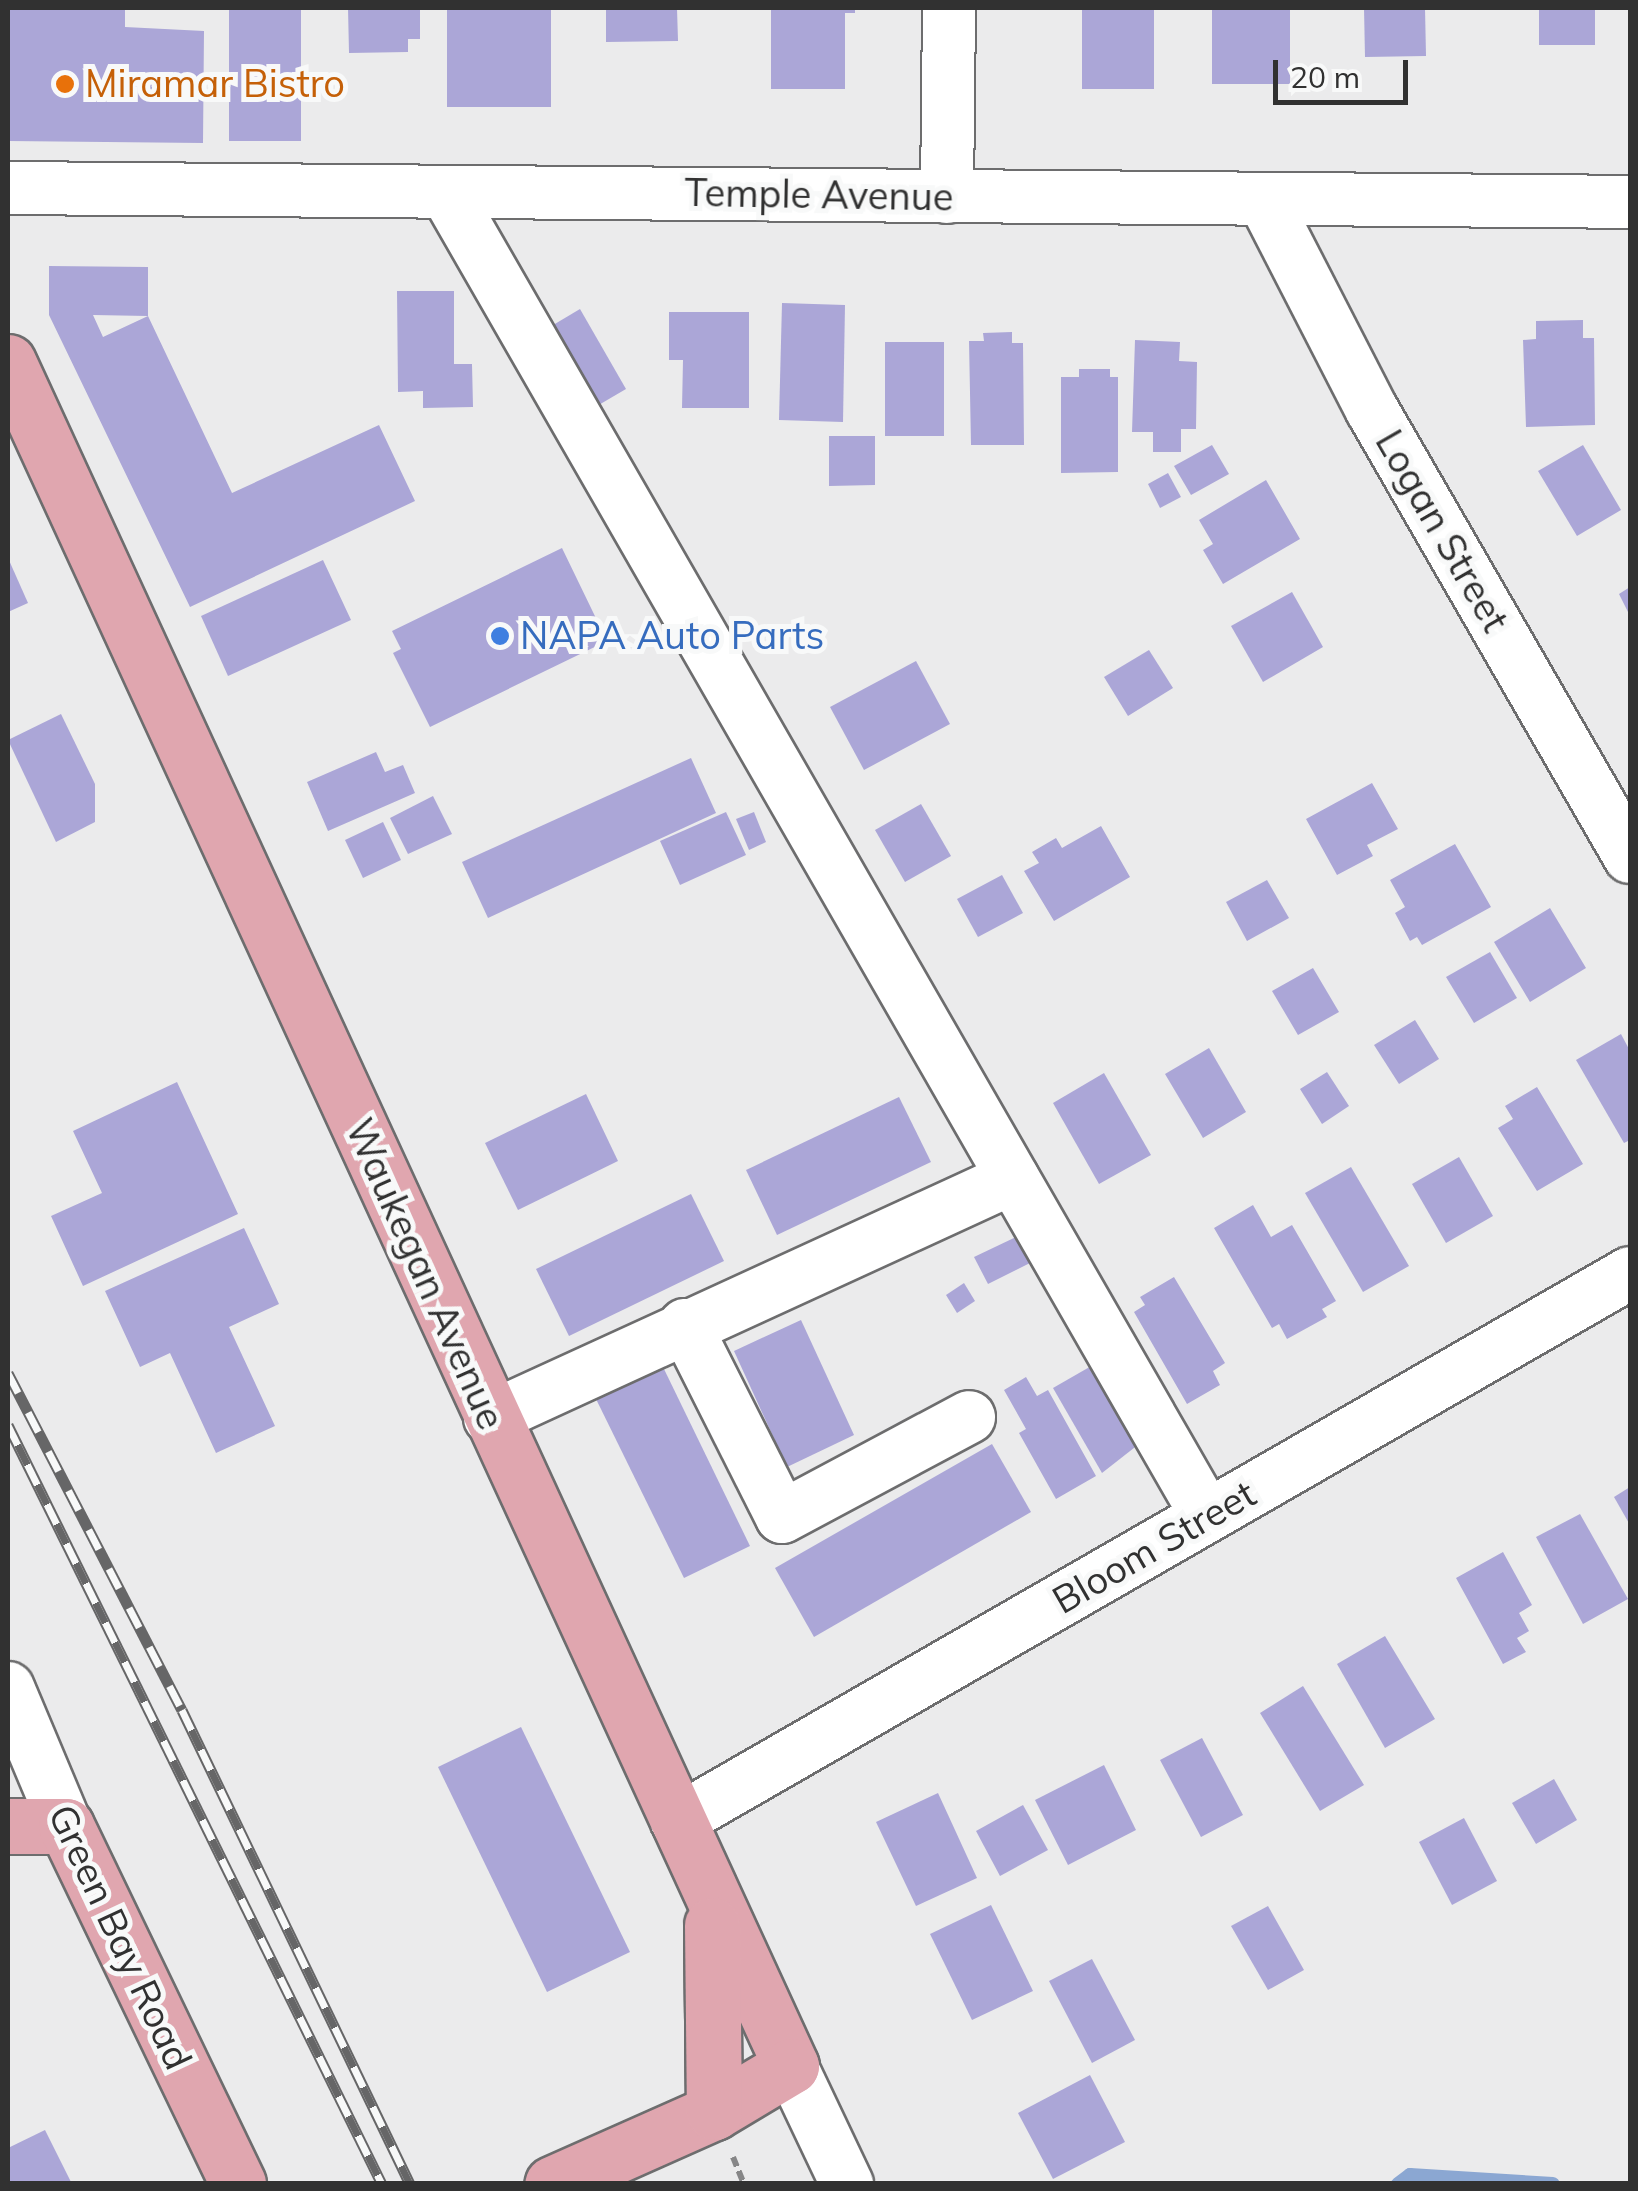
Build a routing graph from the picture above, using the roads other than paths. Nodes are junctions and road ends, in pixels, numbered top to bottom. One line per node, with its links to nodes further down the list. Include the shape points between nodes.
1 (949, 8): 4 (street)
2 (8, 188): 3 (street, Temple Avenue)
3 (446, 192): 4 (street, Temple Avenue); 9 (street)
4 (947, 197): 5 (street, Temple Avenue)
5 (1264, 200): 6 (street, Temple Avenue); 8 (street, Logan Street, via 1372,410)
6 (1630, 202)
7 (8, 362): 13 (main road, Waukegan Avenue)
8 (1630, 857)
9 (1013, 1178): 11 (street); 14 (street)
10 (1630, 1273): 14 (street, Bloom Street)
11 (685, 1325): 12 (street, via 782,1517); 13 (street)
12 (969, 1417)
13 (490, 1418): 16 (main road, Waukegan Avenue)
14 (1207, 1516): 16 (street, Bloom Street)
15 (8, 1688): 18 (street, Green Bay Road)
16 (677, 1820): 19 (main road, Waukegan Avenue)
17 (8, 1826): 18 (main road)
18 (66, 1826): 22 (main road, Green Bay Road)
19 (702, 1873): 20 (main road, Waukegan Avenue); 21 (main road, via 718,2003)
20 (791, 2066): 21 (main road); 24 (street, Waukegan Avenue)
21 (714, 2112): 23 (main road)
22 (238, 2184)
23 (552, 2184)
24 (846, 2184)

